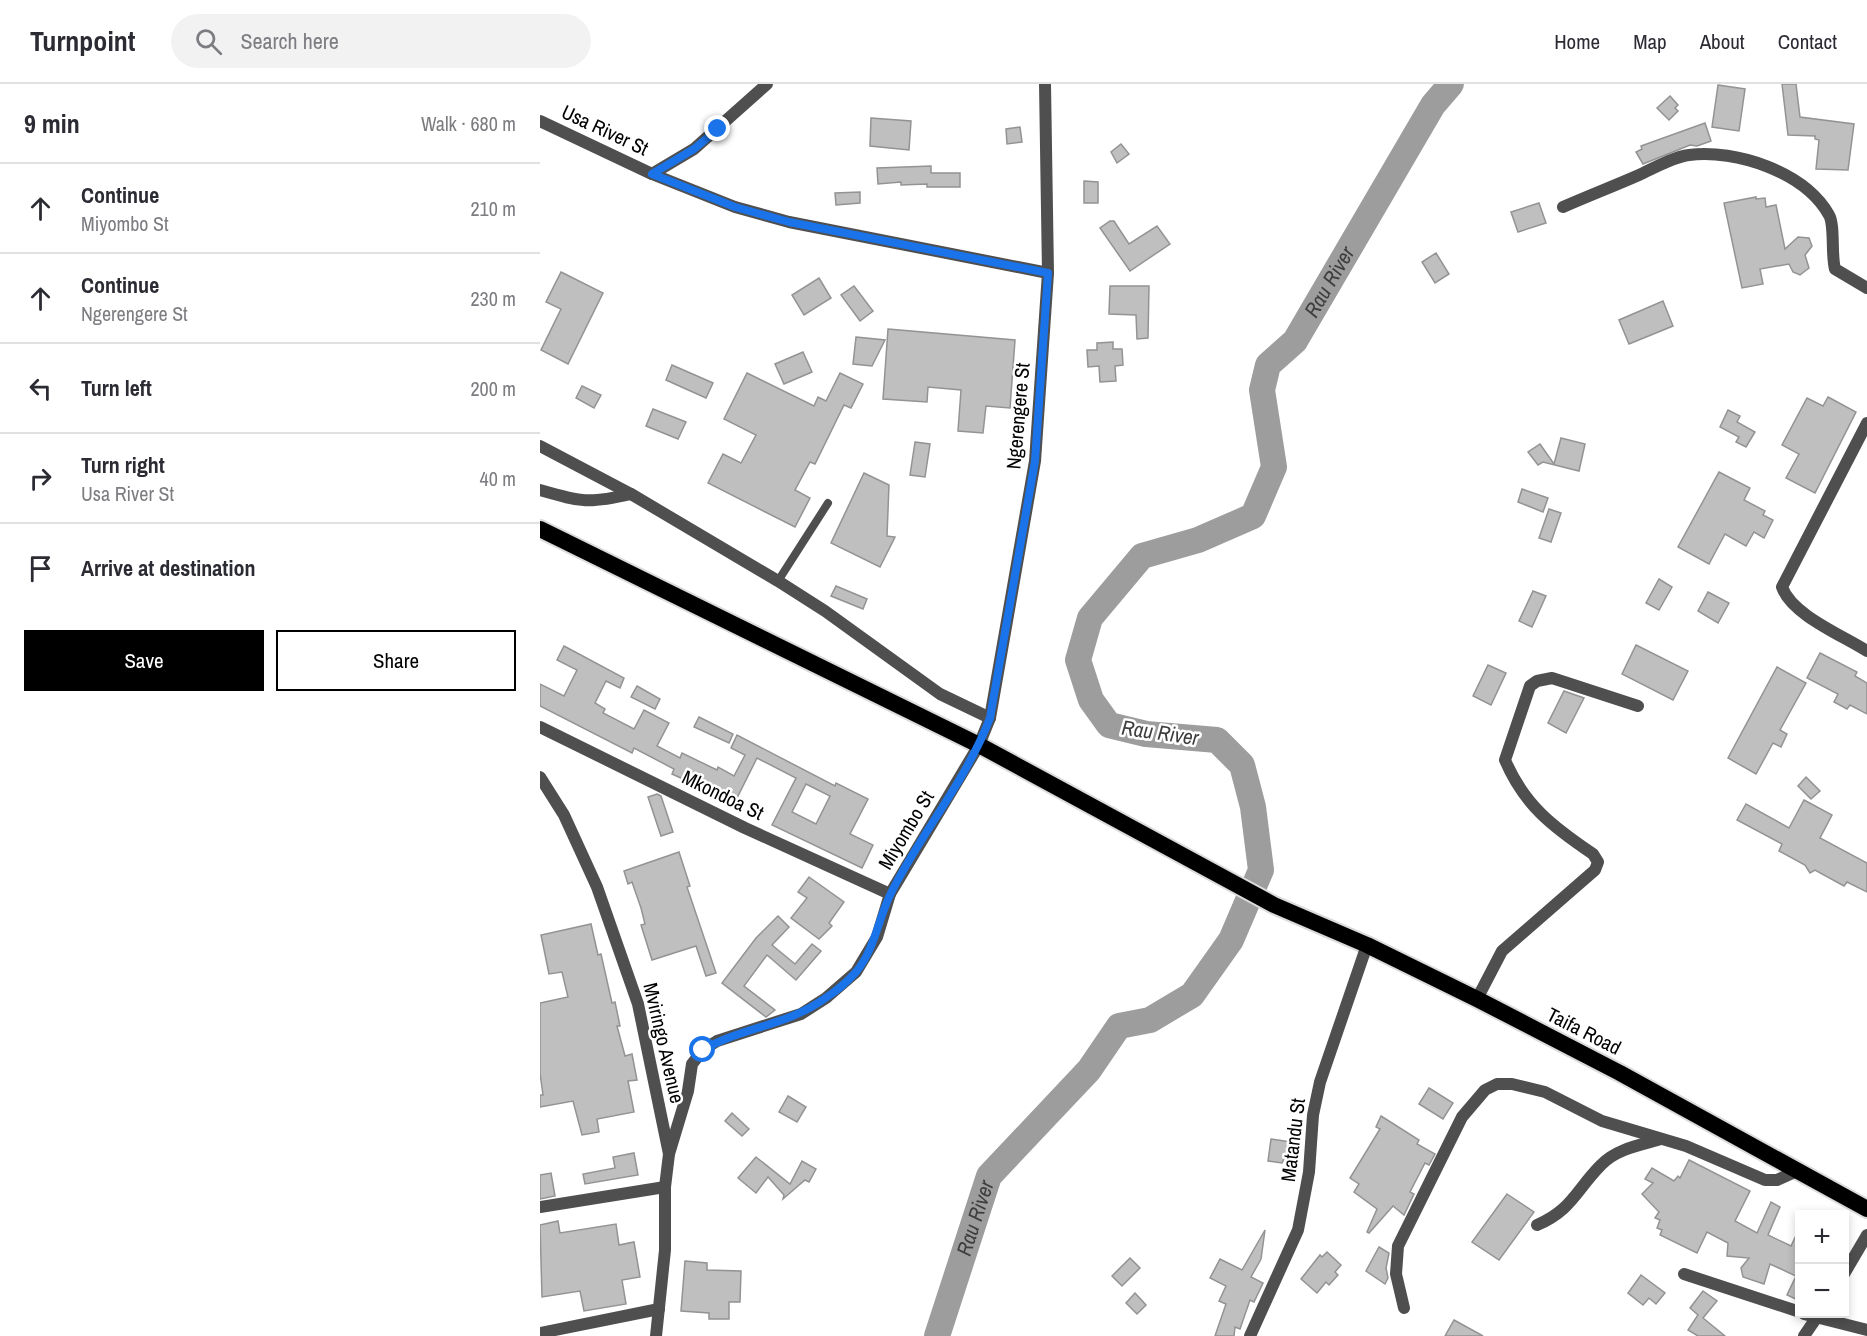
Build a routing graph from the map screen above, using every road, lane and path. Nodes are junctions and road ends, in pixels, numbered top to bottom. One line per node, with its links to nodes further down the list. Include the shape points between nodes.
1 (767, 84): 4 (street, Usa River St, via 694,149)
2 (1045, 84): 6 (street, Ngerengere St)
3 (540, 121): 4 (street, Usa River St)
4 (652, 174): 6 (street, via 735,207 789,222)
5 (1563, 207): 7 (street, via 1688,154 1748,159 1775,168 1821,205 1831,217 1835,269)
6 (1048, 273): 17 (street, Ngerengere St, via 1035,461)
7 (1867, 288)
8 (1867, 423): 15 (street, via 1782,587 1798,610)
9 (540, 446): 11 (street)
10 (540, 490): 11 (street, via 595,503)
11 (631, 494): 14 (street)
12 (828, 503): 14 (lane)
13 (540, 529): 19 (highway, Taifa Road)
14 (778, 581): 17 (street, via 939,693)
15 (1867, 651)
16 (1638, 706): 23 (street, via 1552,678 1530,686 1505,760 1515,785 1538,813 1593,854 1598,862 1596,870 1502,951)
17 (990, 718): 19 (street, Ngerengere St)
18 (540, 727): 21 (street, Mkondoa St)
19 (979, 745): 21 (street, Miyombo St); 22 (highway, Taifa Road, via 1274,905)
20 (540, 777): 25 (street, Mviringo Avenue, via 564,815 597,887 638,1004)
21 (890, 894): 25 (street, Miyombo St, via 876,937 856,972 826,998 801,1014 717,1041 703,1050 692,1064)
22 (1367, 945): 23 (highway, Taifa Road); 42 (street, Matandu St, via 1320,1082 1298,1230)
23 (1477, 999): 26 (highway, Taifa Road)
24 (1662, 1139): 26 (street, via 1765,1180 1778,1180); 30 (street, via 1616,1154 1601,1165 1563,1211); 34 (street, via 1602,1121 1545,1092 1512,1084 1497,1084 1485,1090 1462,1117 1398,1246 1396,1274)
25 (669, 1154): 27 (street, Mviringo Avenue)
26 (1797, 1170): 29 (highway, Taifa Road)
27 (665, 1187): 28 (street); 35 (street, Mviringo Avenue, via 665,1250)
28 (540, 1207)
29 (1867, 1209)
30 (1537, 1225)
31 (1867, 1235): 32 (street)
32 (1849, 1267)
33 (1684, 1274): 36 (street)
34 (1404, 1308)
35 (659, 1309): 40 (street); 41 (street, Mviringo Avenue)
36 (1795, 1310)
37 (1812, 1318): 43 (street)
38 (1824, 1318): 39 (street)
39 (1867, 1330)
40 (540, 1333)
41 (656, 1336)
42 (1250, 1336)
43 (1804, 1336)

